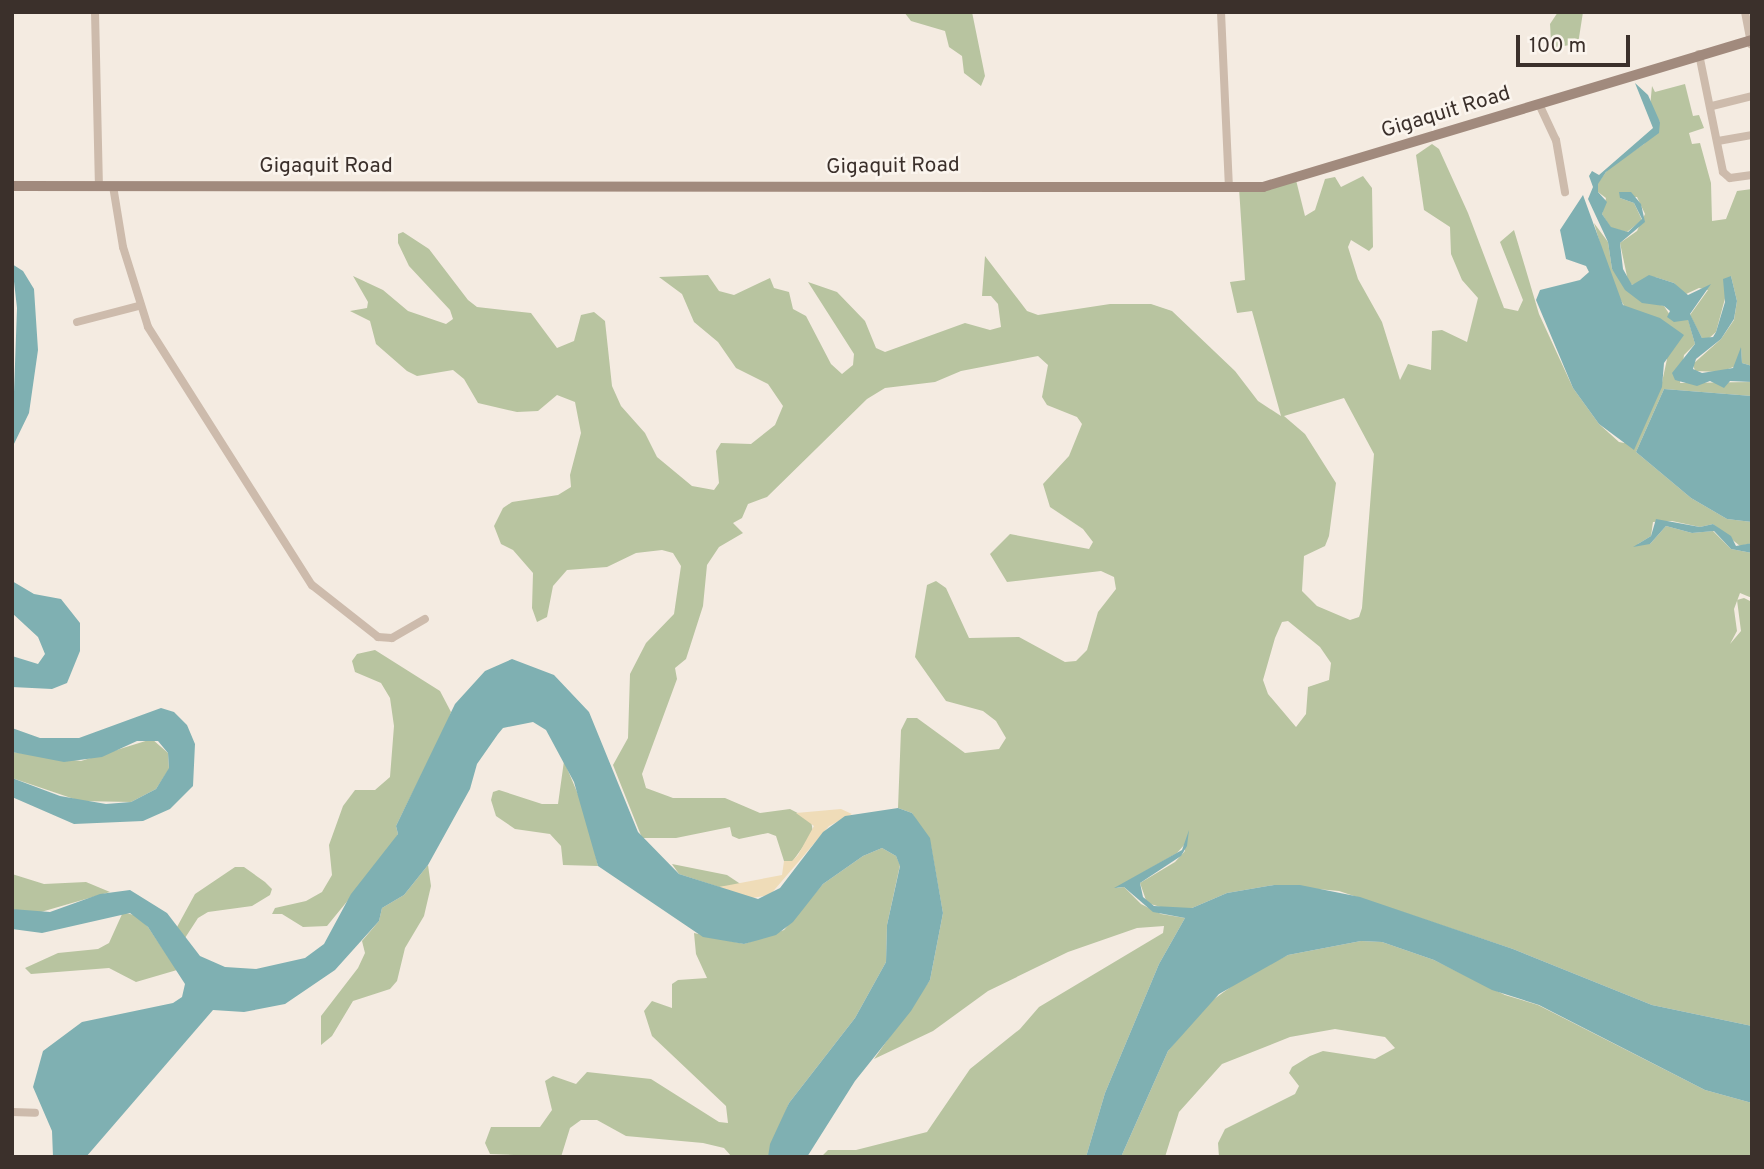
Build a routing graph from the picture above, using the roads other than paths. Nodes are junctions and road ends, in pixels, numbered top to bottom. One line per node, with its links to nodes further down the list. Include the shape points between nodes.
1 (95, 12): 13 (street)
2 (1221, 12): 15 (street)
3 (1745, 12): 4 (street)
4 (1751, 42): 5 (main road, Gigaquit Road)
5 (1699, 54): 7 (main road, Gigaquit Road); 8 (street)
6 (1752, 96): 8 (street)
7 (1539, 104): 15 (main road, Gigaquit Road, via 1277,185); 16 (street, via 1556,140)
8 (1712, 106): 10 (street)
9 (1752, 135): 10 (street)
10 (1718, 141): 11 (street, via 1725,175)
11 (1752, 175)
12 (12, 186): 13 (main road, Gigaquit Road)
13 (99, 186): 14 (main road, Gigaquit Road)
14 (113, 186): 15 (main road, Gigaquit Road); 17 (street)
15 (1228, 188)
16 (1565, 192)
17 (139, 306): 18 (street); 19 (street, via 152,336 312,585 378,637 392,638)
18 (77, 322)
19 (425, 619)
20 (12, 1112): 21 (street)
21 (35, 1113)

